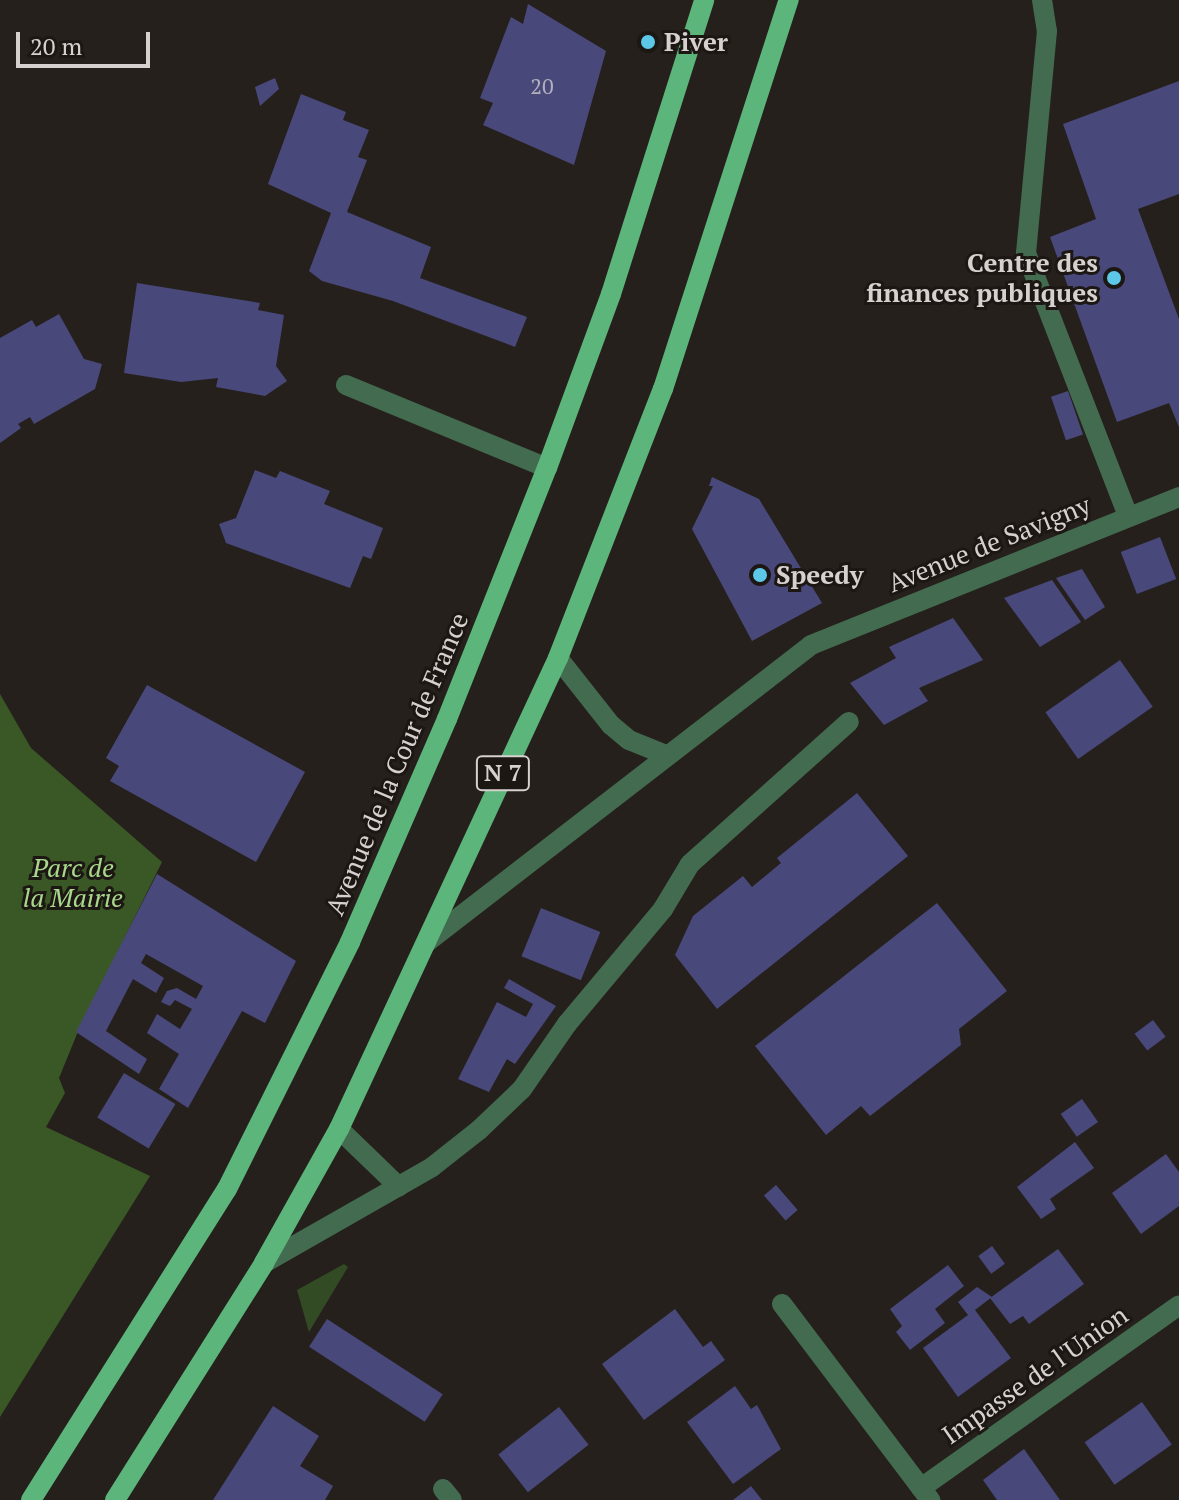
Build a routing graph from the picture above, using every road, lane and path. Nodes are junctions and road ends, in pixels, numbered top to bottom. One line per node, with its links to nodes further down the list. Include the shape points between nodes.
1 (704, 0): 5 (main road, Avenue de la Cour de France / N 7, via 611,294)
2 (789, 0): 8 (main road, N 7, via 663,389)
3 (1042, 0): 7 (street, via 1047,31 1026,253)
4 (346, 385): 5 (street)
5 (547, 468): 18 (main road, Avenue de la Cour de France / N 7, via 447,719 281,1087 227,1189)
6 (1179, 497): 7 (street, Avenue de Savigny)
7 (1128, 516): 10 (street, Avenue de Savigny, via 811,645)
8 (558, 658): 10 (street, via 611,725 629,740); 11 (main road, N 7)
9 (849, 722): 13 (street, via 690,864 663,909 626,949 522,1089 479,1130)
10 (666, 755): 11 (street)
11 (427, 942): 12 (main road, N 7)
12 (339, 1129): 13 (street); 14 (main road, N 7)
13 (399, 1187): 14 (street)
14 (264, 1263): 19 (main road, N 7)
15 (782, 1304): 17 (street)
16 (1179, 1305): 17 (street, Impasse de l'Union)
17 (926, 1494)
18 (31, 1500)
19 (115, 1500)

